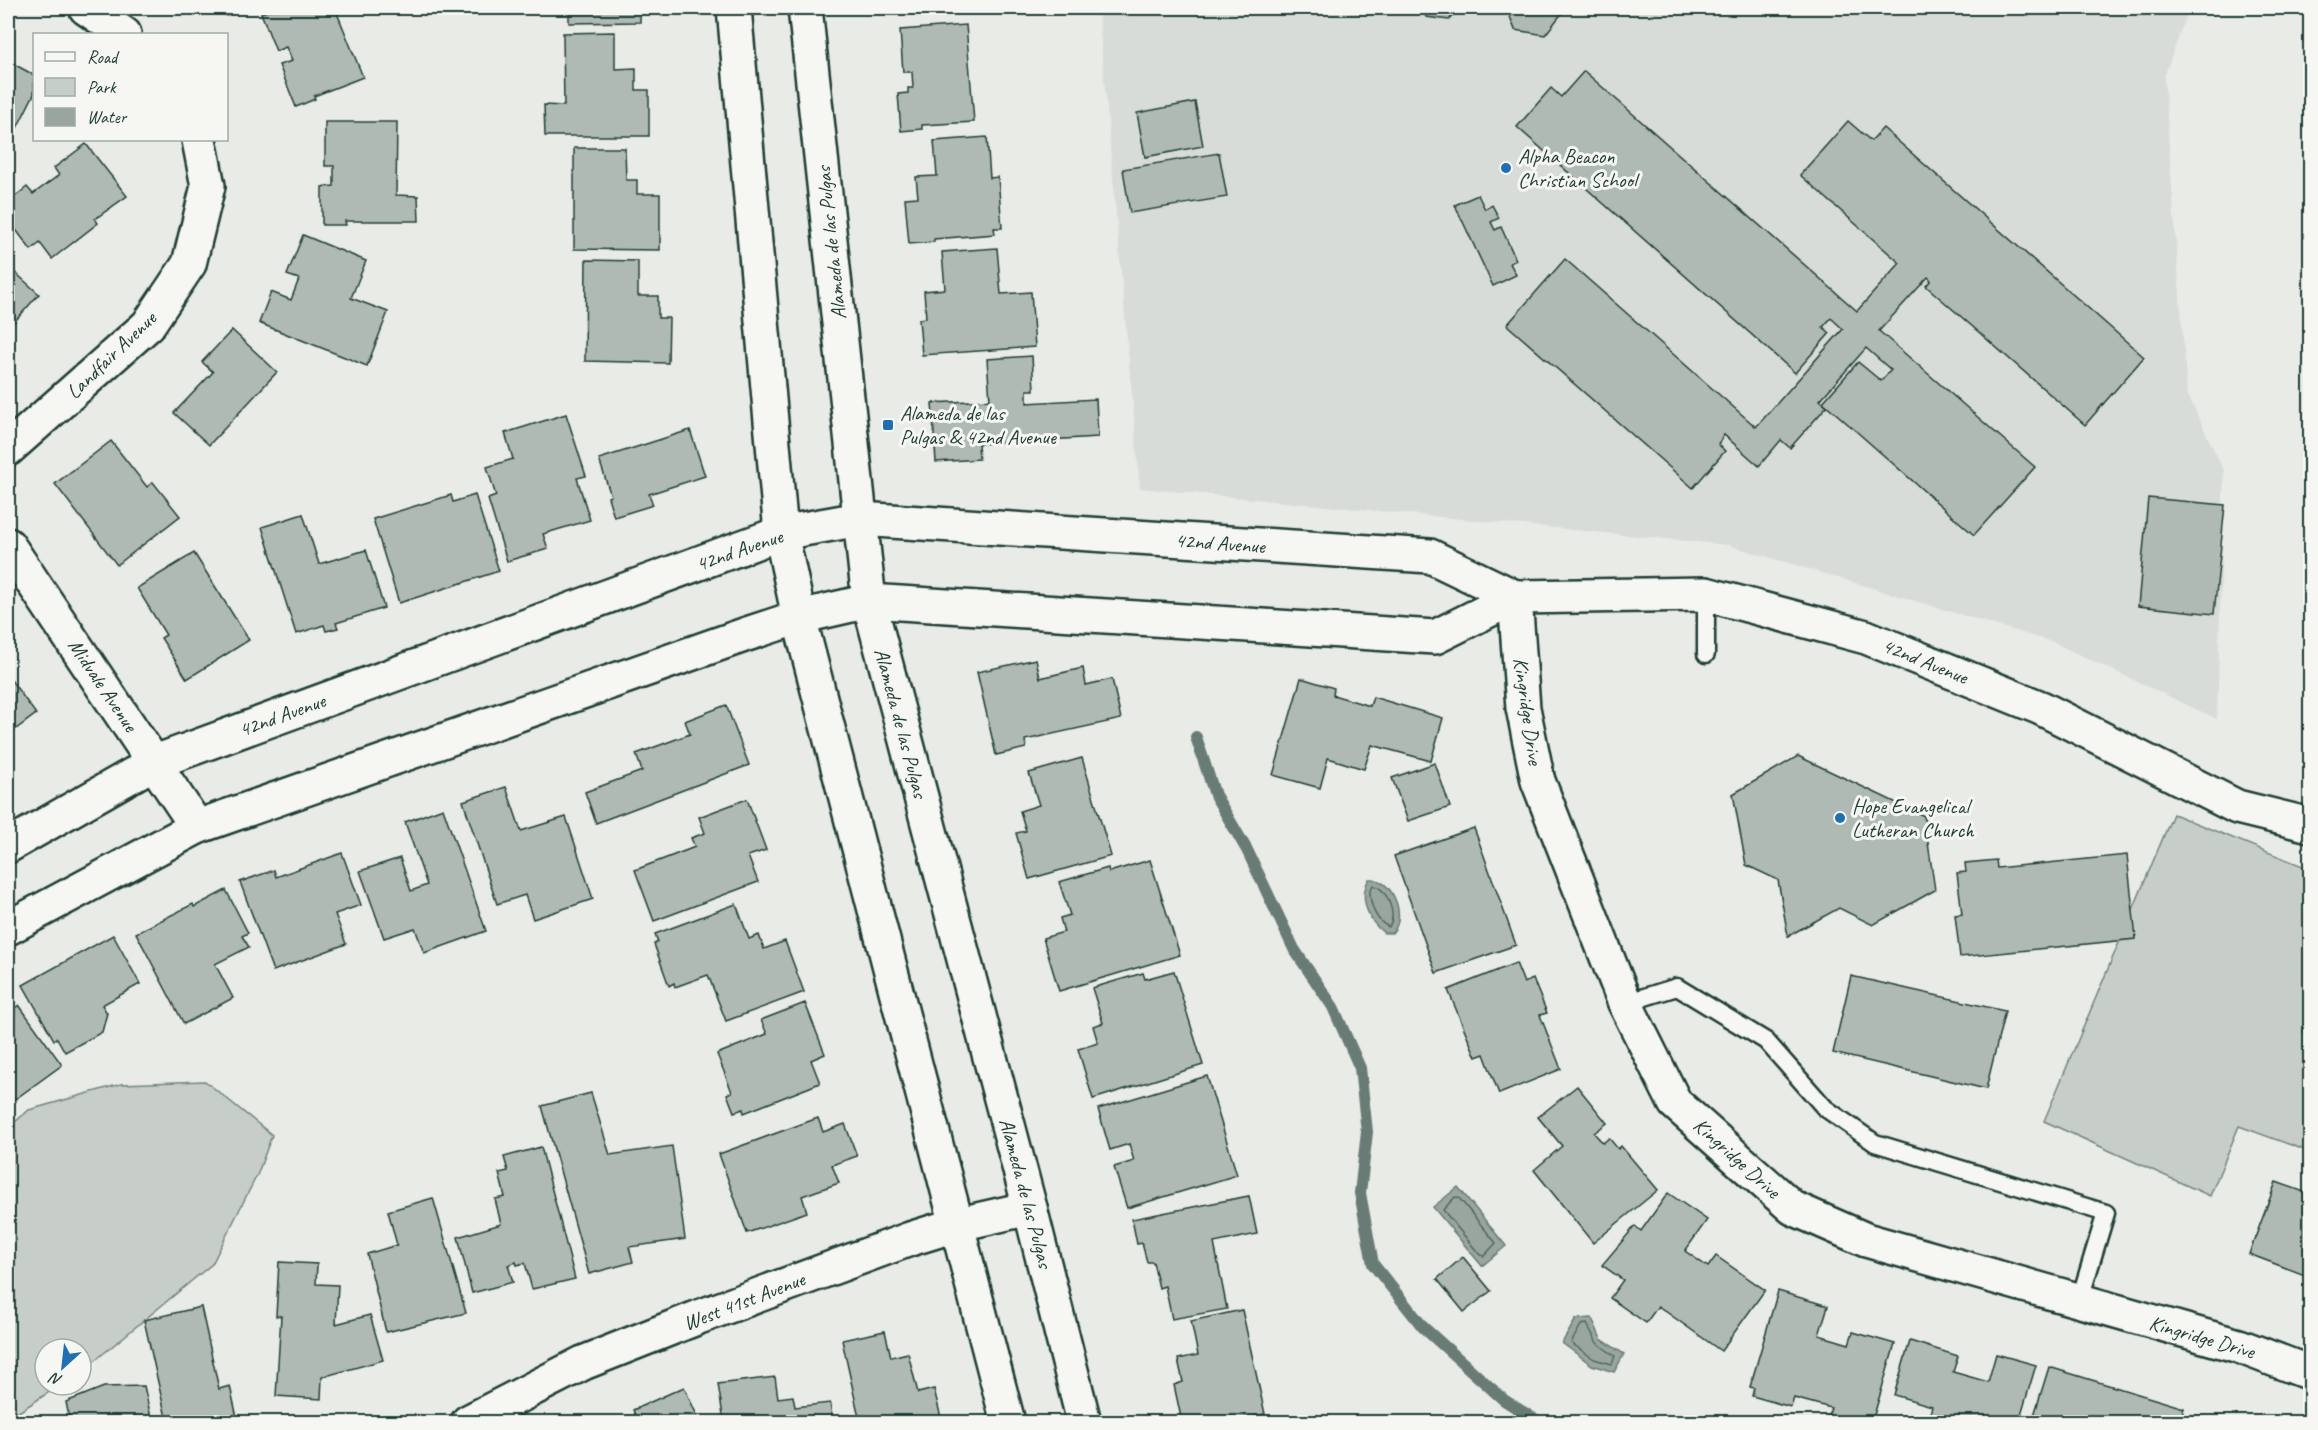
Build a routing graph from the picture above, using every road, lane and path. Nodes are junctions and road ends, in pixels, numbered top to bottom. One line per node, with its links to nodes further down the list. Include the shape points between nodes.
1 (86, 8): 4 (street)
2 (735, 8): 8 (street)
3 (805, 8): 7 (street, Alameda de las Pulgas)
4 (123, 33)
5 (199, 141): 6 (street, Landfair Avenue, via 208,186 189,264 148,325)
6 (8, 450)
7 (860, 519): 8 (street, 42nd Avenue); 11 (street, 42nd Avenue, via 1430,556); 12 (street, Alameda de las Pulgas)
8 (782, 533): 13 (street); 15 (street, 42nd Avenue)
9 (8, 545): 15 (street, Midvale Avenue)
10 (1706, 594): 11 (street, 42nd Avenue); 14 (lane); 16 (street, 42nd Avenue, via 1866,637 2041,708 2237,807)
11 (1515, 597): 12 (street, 42nd Avenue, via 1435,637); 20 (street, Kingridge Drive, via 1523,708 1538,781)
12 (869, 601): 13 (street, 42nd Avenue); 21 (street, Alameda de las Pulgas)
13 (799, 617): 17 (street, 42nd Avenue); 22 (street)
14 (1706, 654)
15 (155, 762): 17 (street, Midvale Avenue); 18 (street, 42nd Avenue)
16 (2310, 825)
17 (197, 827): 19 (street, 42nd Avenue)
18 (8, 846)
19 (8, 928)
20 (1625, 1003): 23 (street, Kingridge Drive, via 1675,1103 1793,1208 1866,1240); 23 (lane, via 1677,987 1766,1041 1826,1108 1875,1143 2106,1213)
21 (1030, 1208): 22 (street, West 41st Avenue); 27 (street, Alameda de las Pulgas)
22 (955, 1225): 25 (street, West 41st Avenue, via 583,1363); 26 (street)
23 (2079, 1302): 24 (street, Kingridge Drive, via 2239,1346)
24 (2310, 1373)
25 (478, 1420)
26 (1008, 1422)
27 (1084, 1422)

